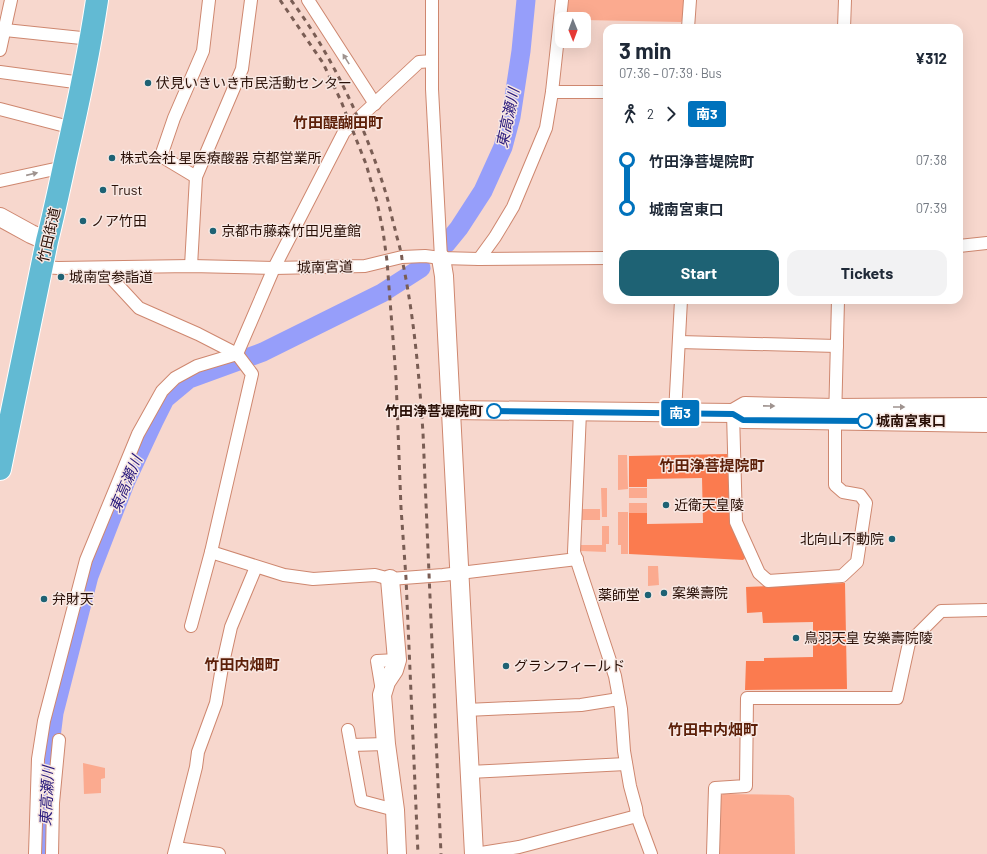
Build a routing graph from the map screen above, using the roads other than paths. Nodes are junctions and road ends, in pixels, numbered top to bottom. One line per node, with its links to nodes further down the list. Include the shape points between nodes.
1 (11, 0): 12 (street)
2 (97, 0): 13 (highway, 竹田街道)
3 (209, 0): 24 (street, via 203,51 174,118 161,156)
4 (251, 0): 24 (street, via 242,69)
5 (308, 0): 20 (street, one-way to 5)
6 (432, 0): 15 (street)
7 (562, 0): 18 (street)
8 (690, 0): 10 (street)
9 (845, 0): 11 (street)
10 (688, 24)
11 (844, 24)
12 (5, 30): 13 (street); 14 (street)
13 (91, 39): 17 (highway, 竹田街道)
14 (0, 50)
15 (432, 61): 20 (street, via 419,62); 30 (street)
16 (0, 72): 17 (street)
17 (82, 83): 22 (highway, 竹田街道)
18 (552, 92): 19 (street); 32 (street, via 546,128 514,207)
19 (603, 92)
20 (374, 104): 36 (street, via 344,132)
21 (0, 109): 22 (street)
22 (73, 128): 23 (highway, 竹田街道)
23 (64, 167): 25 (street, one-way to 23); 27 (highway, 竹田街道)
24 (196, 177): 33 (street)
25 (0, 181)
26 (0, 217): 27 (street)
27 (47, 240): 34 (highway, 竹田街道)
28 (987, 243): 29 (street)
29 (963, 246)
30 (441, 258): 32 (street, 城南宮道); 36 (street, 城南宮道, via 402,258 365,266); 43 (street)
31 (603, 258): 32 (street, 城南宮道)
32 (479, 259)
33 (191, 266): 35 (street, 城南宮道); 36 (street, 城南宮道)
34 (42, 267): 35 (street, 城南宮道); 49 (highway, 竹田街道)
35 (102, 268): 41 (street, via 139,308 198,334)
36 (274, 268): 41 (street)
37 (680, 304): 39 (street)
38 (838, 304): 40 (street)
39 (679, 342): 40 (street); 45 (street)
40 (836, 346): 47 (street)
41 (237, 355): 50 (street, via 252,374); 68 (street, via 198,366 175,378 162,391 138,434 86,560 44,721 38,759)
42 (987, 407): 47 (street, one-way to 42)
43 (451, 410): 44 (street); 53 (street)
44 (580, 412): 45 (street); 51 (street, via 574,552)
45 (675, 413): 46 (street)
46 (733, 414): 47 (street, via 743,420); 47 (street, via 736,522 759,573 768,581 842,576 857,562 866,503 860,495 844,492 835,485)
47 (835, 414): 48 (street)
48 (987, 423)
49 (0, 465)
50 (211, 552): 52 (street); 56 (street)
51 (577, 559): 53 (street); 57 (street, via 615,676)
52 (256, 567): 54 (street, via 284,575 313,579 375,575); 67 (street, via 231,627 216,703 198,752)
53 (459, 573): 54 (street); 58 (street)
54 (390, 579): 61 (street, via 397,660 382,694)
55 (987, 610): 74 (street, via 942,611 909,643 897,698 747,698 746,786 715,788)
56 (191, 626)
57 (619, 699): 58 (street, via 581,705); 63 (street)
58 (466, 710): 64 (street)
59 (348, 730): 62 (street)
60 (59, 740): 69 (street, via 53,804)
61 (386, 744): 62 (street); 65 (street)
62 (351, 746): 65 (street, via 361,801)
63 (626, 764): 64 (street); 66 (street)
64 (469, 772): 72 (street)
65 (395, 810): 71 (street)
66 (637, 816): 72 (street, via 519,847); 73 (street)
67 (175, 851): 70 (street)
68 (35, 854)
69 (52, 854)
70 (219, 854)
71 (397, 854)
72 (474, 854)
73 (651, 854)
74 (713, 854)

